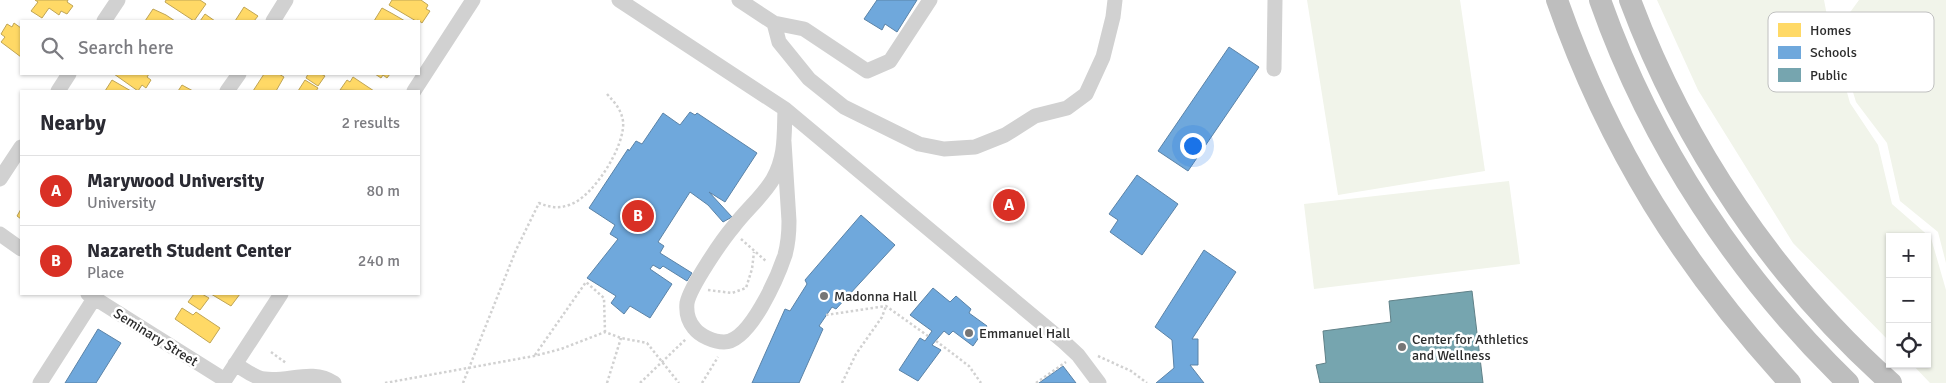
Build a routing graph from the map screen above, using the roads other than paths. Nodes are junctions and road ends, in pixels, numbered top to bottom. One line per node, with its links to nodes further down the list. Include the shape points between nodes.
1 (118, 0): 12 (street)
2 (286, 0): 13 (street)
3 (473, 0): 20 (street)
4 (619, 0): 21 (street)
5 (739, 0): 14 (street)
6 (930, 0): 14 (street, via 890,61 867,71 804,29)
7 (1115, 0): 14 (street, via 1103,57 1086,94 1066,108 1036,116 976,148 944,149 919,144 844,107 809,79 778,42)
8 (1275, 0): 15 (street)
9 (1557, 0): 35 (highway, via 1592,90 1648,199 1713,293 1748,338)
10 (1600, 0): 36 (highway, via 1629,73 1693,193 1780,312)
11 (1630, 0): 37 (highway, via 1681,113 1737,207 1802,292)
12 (105, 20)
13 (273, 20)
14 (774, 23)
15 (1274, 69)
16 (68, 75): 18 (street)
17 (238, 75): 19 (street)
18 (59, 90)
19 (228, 90)
20 (415, 90)
21 (786, 109): 22 (street); 34 (street, via 1078,355)
22 (784, 142): 22 (street, via 789,234 785,255 749,328 726,342 716,341 695,330 686,313 690,294 733,227 772,181 783,160)
23 (20, 148): 24 (street)
24 (6, 158): 25 (street)
25 (0, 179)
26 (0, 234): 27 (street)
27 (20, 248)
28 (93, 295): 31 (street, Seminary Street); 32 (street)
29 (280, 295): 30 (street)
30 (236, 364): 31 (street); 33 (street, via 262,379 310,375)
31 (224, 382)
32 (40, 383)
33 (334, 383)
34 (1099, 383)
35 (1790, 383)
36 (1848, 383)
37 (1891, 383)

